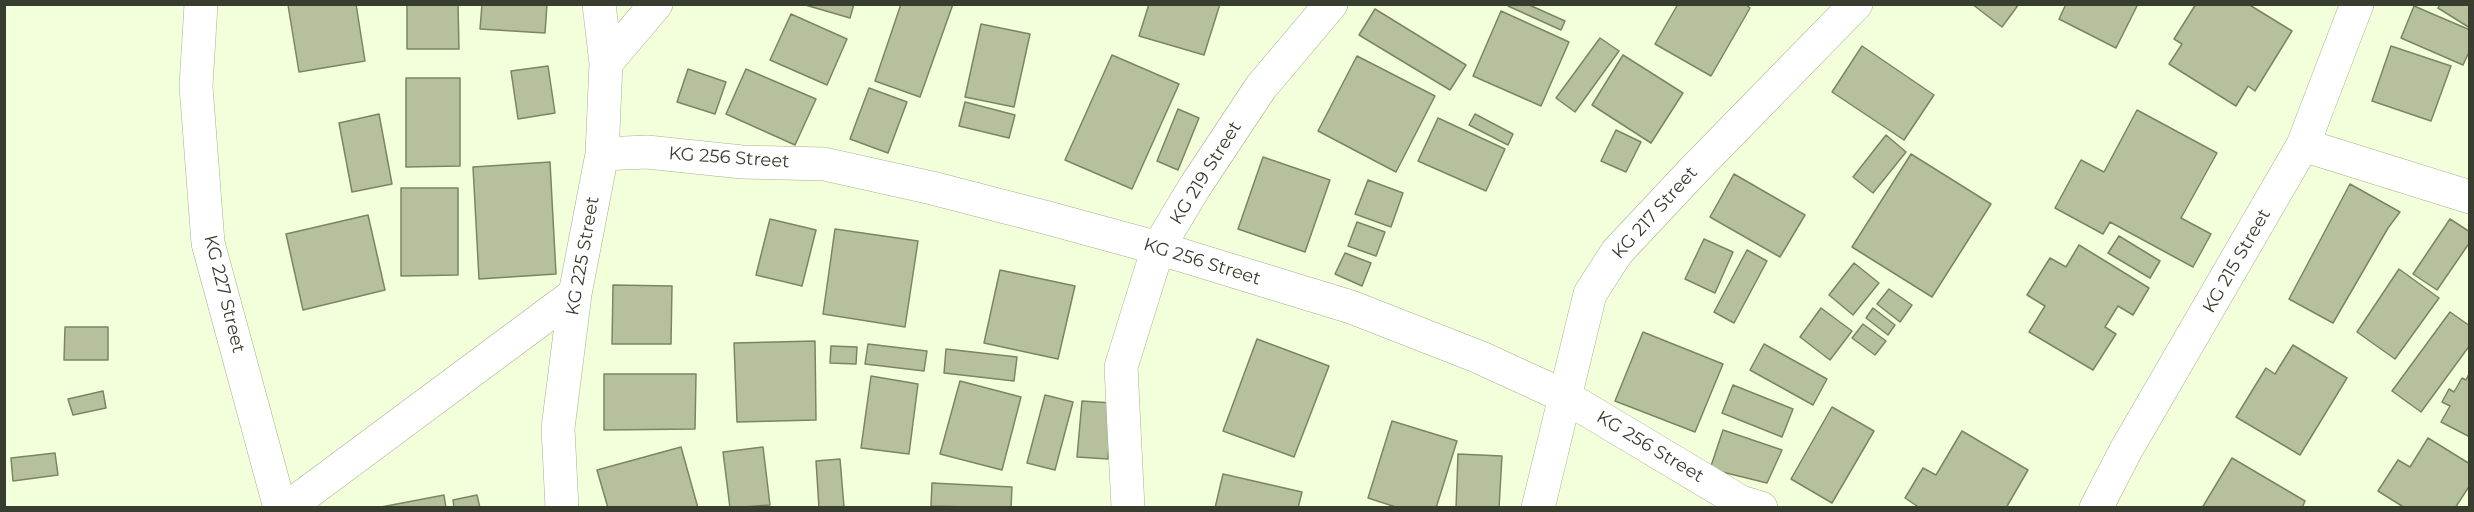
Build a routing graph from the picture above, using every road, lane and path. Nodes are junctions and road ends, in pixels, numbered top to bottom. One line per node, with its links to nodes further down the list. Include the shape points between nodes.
1 (201, 4): 14 (street, KG 227 Street, via 196,86 208,243)
2 (599, 4): 7 (street, KG 225 Street)
3 (656, 4): 7 (street)
4 (1331, 4): 11 (street, KG 219 Street, via 1261,87)
5 (1856, 4): 13 (street, KG 217 Street, via 1617,252 1590,294)
6 (2357, 4): 8 (street, KG 215 Street)
7 (606, 63): 9 (street, KG 225 Street)
8 (2302, 145): 10 (street); 20 (street, KG 215 Street)
9 (602, 154): 11 (street, KG 256 Street, via 647,152 742,162 825,164); 12 (street, KG 225 Street)
10 (2469, 197)
11 (1158, 248): 13 (street, KG 256 Street, via 1351,307 1479,357); 17 (street, KG 219 Street, via 1121,367)
12 (575, 294): 15 (street); 16 (street, KG 225 Street, via 558,428)
13 (1564, 396): 18 (street, KG 217 Street); 19 (street, KG 256 Street, via 1742,502)
14 (280, 507)
15 (286, 507)
16 (562, 507)
17 (1128, 507)
18 (1538, 507)
19 (1761, 507)
20 (2096, 507)

